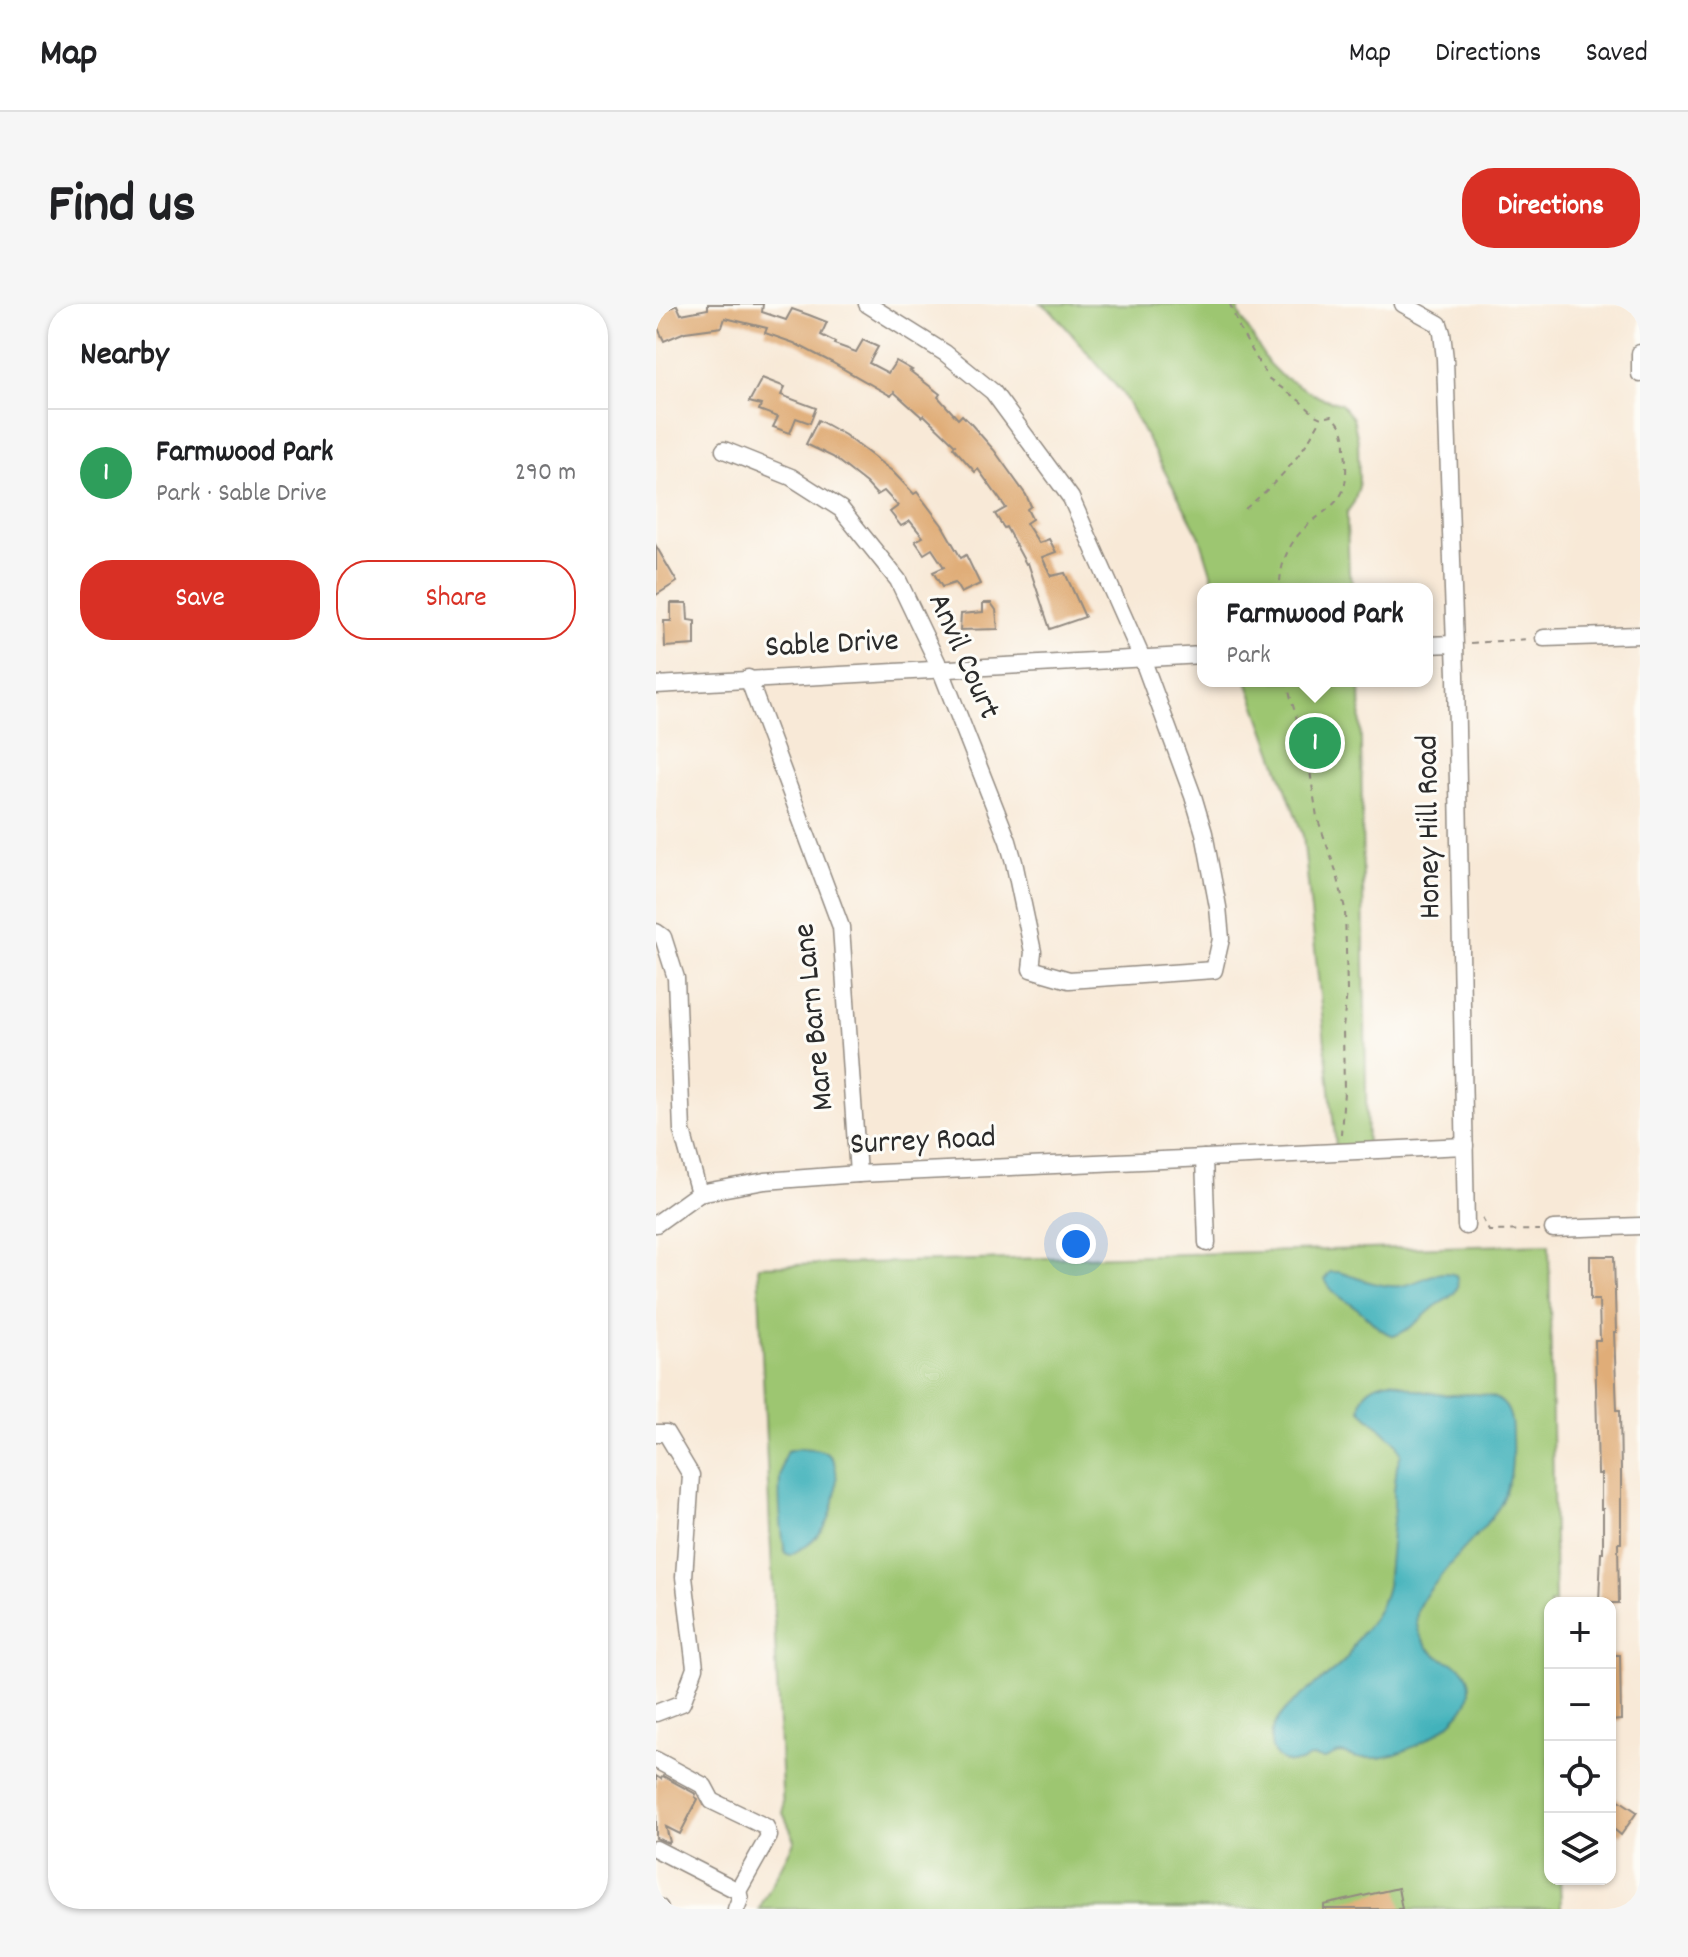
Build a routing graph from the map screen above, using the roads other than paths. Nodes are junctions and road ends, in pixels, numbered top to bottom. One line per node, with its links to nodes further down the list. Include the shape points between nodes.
1 (867, 304): 11 (street, via 945,353 993,392 1071,498)
2 (1403, 304): 8 (street, Honey Hill Road, via 1439,324 1442,333)
3 (1640, 353): 4 (street)
4 (1640, 374)
5 (724, 450): 12 (street, Anvil Court, via 791,477 841,509 898,580)
6 (1640, 635): 7 (street)
7 (1544, 638)
8 (1454, 644): 9 (street); 16 (street, Honey Hill Road)
9 (1433, 645)
10 (1197, 655): 11 (street, Sable Drive)
11 (1142, 658): 12 (street, Sable Drive); 12 (street, Anvil Court, via 1204,833 1221,939 1214,970 1069,980 1031,969 1033,952 1011,851)
12 (940, 668): 13 (street, Sable Drive)
13 (748, 678): 14 (street, Sable Drive); 18 (street, Mare Barn Lane, via 841,927)
14 (656, 685)
15 (656, 932): 19 (street, via 663,937 676,978 682,1131)
16 (1465, 1146): 17 (street, Surrey Road); 21 (street, Honey Hill Road)
17 (1204, 1158): 18 (street, Surrey Road); 24 (street)
18 (858, 1174): 19 (street, Surrey Road, via 765,1181)
19 (699, 1193): 20 (street, Surrey Road)
20 (656, 1224)
21 (1466, 1226)
22 (1640, 1226): 23 (street)
23 (1553, 1229)
24 (1207, 1243)
25 (656, 1433): 26 (street, via 666,1433 691,1475 684,1571 695,1668 682,1703)
26 (656, 1713)
27 (656, 1760): 29 (street, via 704,1786 712,1801 766,1827 769,1836)
28 (656, 1849): 29 (street)
29 (738, 1891): 30 (street)
30 (736, 1909)

